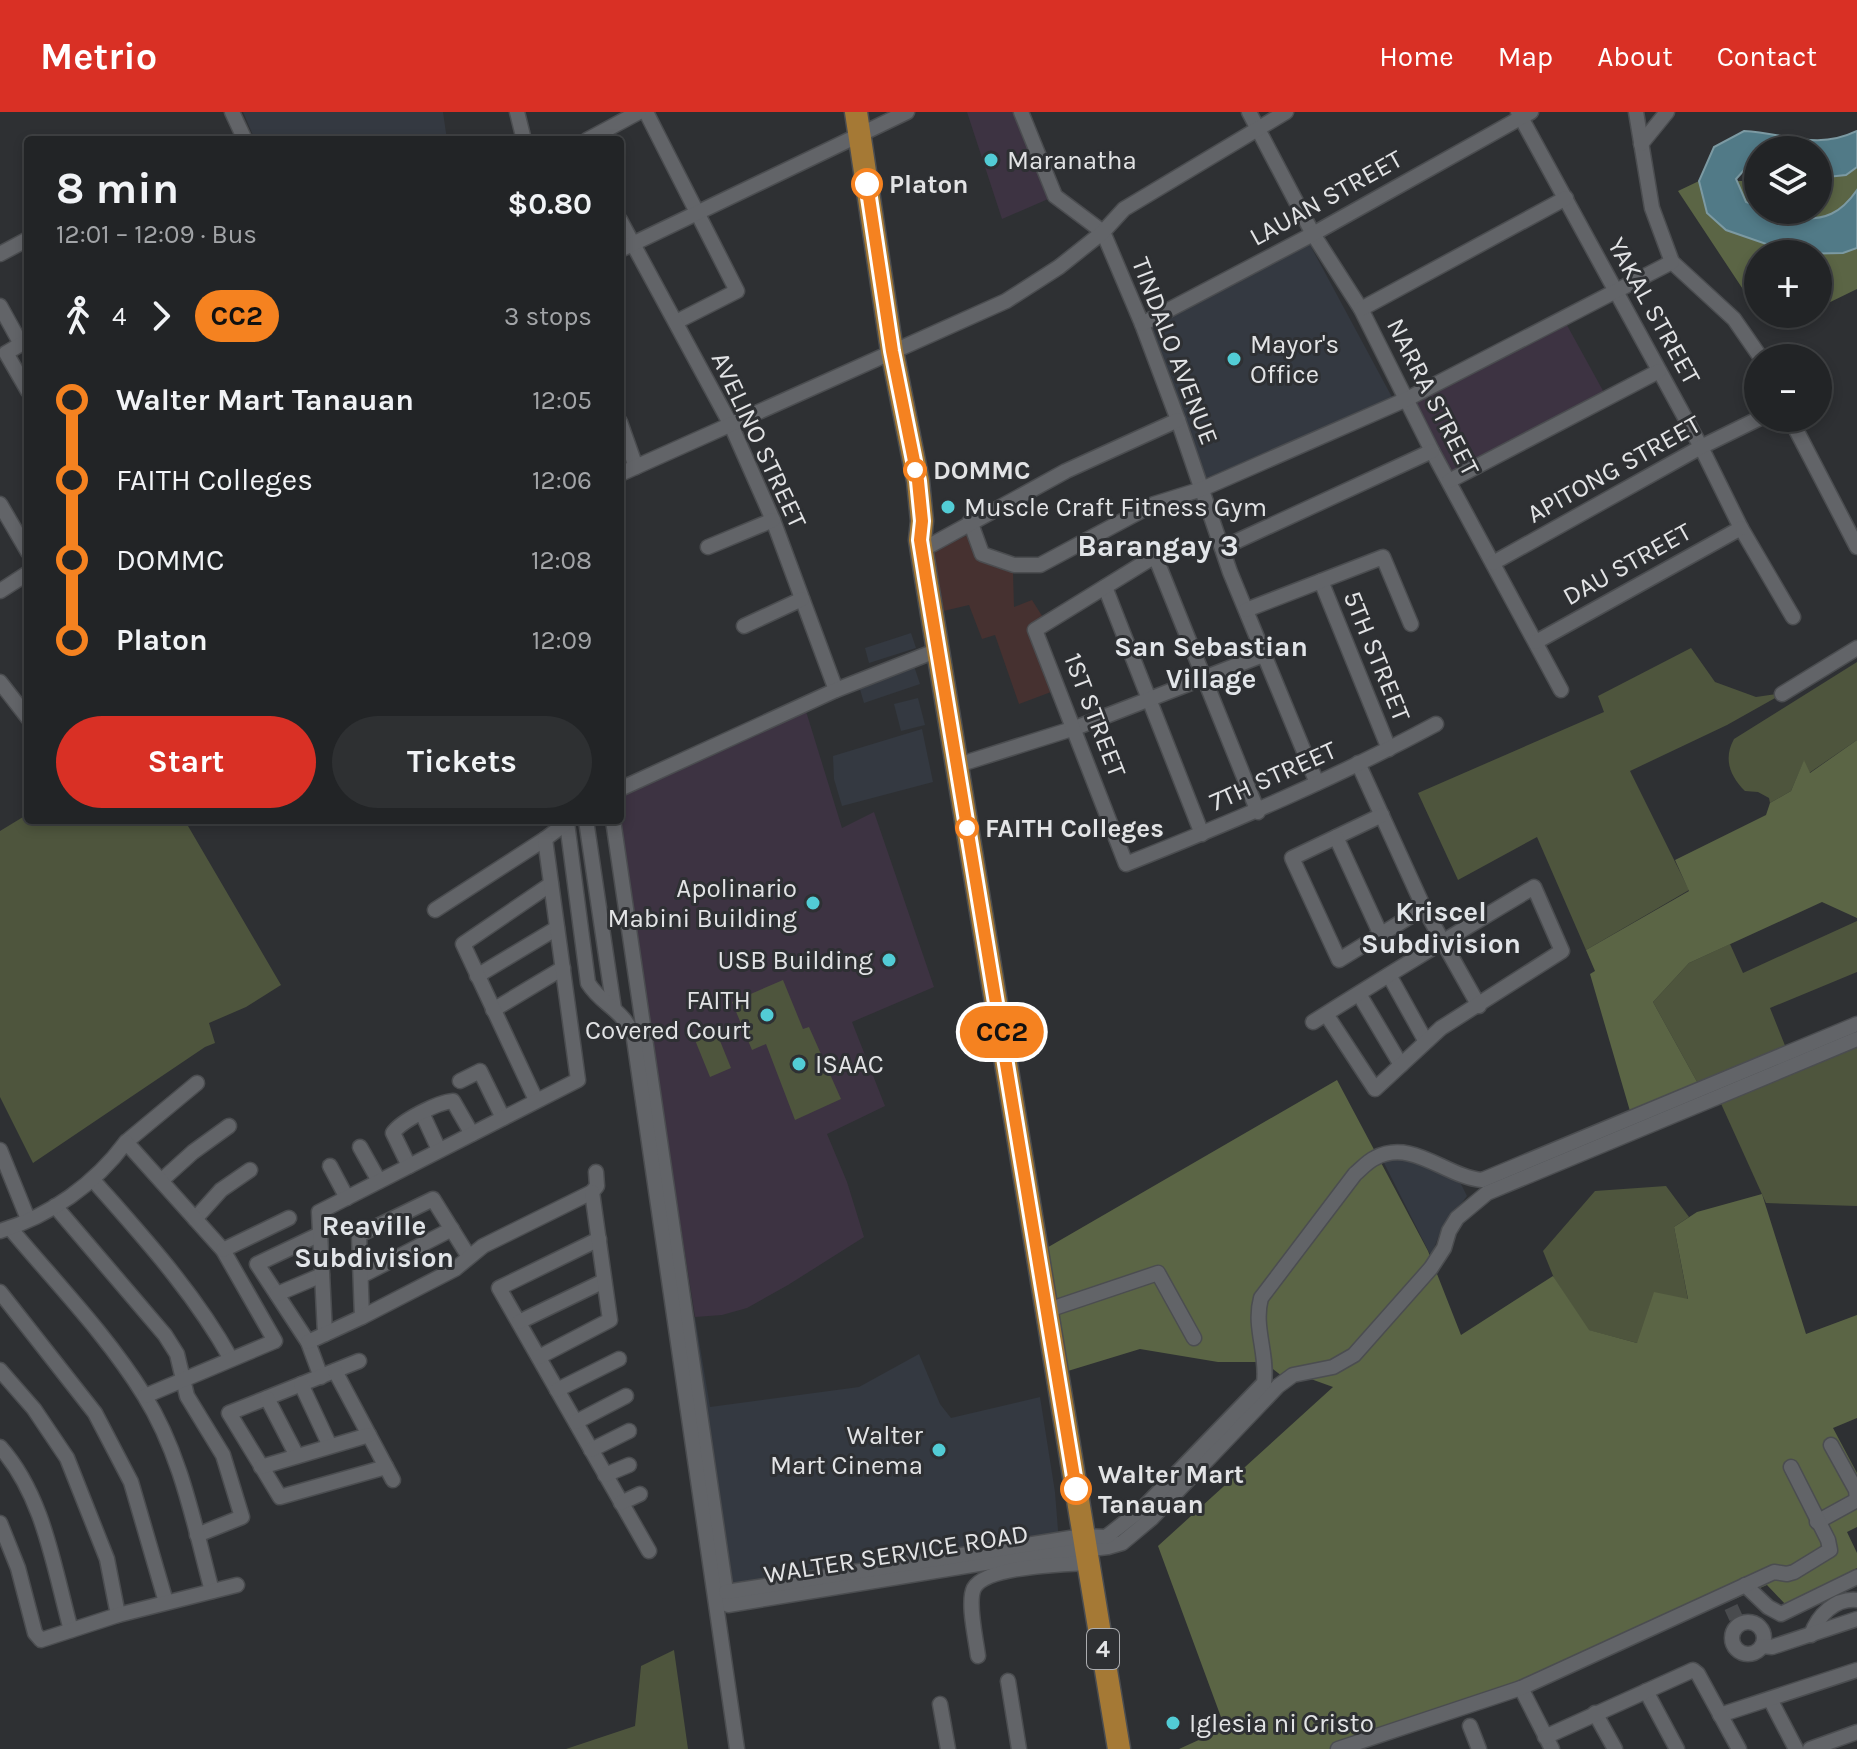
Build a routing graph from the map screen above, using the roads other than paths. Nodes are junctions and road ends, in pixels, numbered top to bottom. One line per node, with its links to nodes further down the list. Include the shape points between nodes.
1 (232, 112): 15 (street)
2 (517, 112): 16 (street)
3 (639, 112): 17 (street)
4 (646, 112): 21 (street)
5 (848, 112): 18 (highway, 4)
6 (856, 112): 18 (highway, 4)
7 (907, 112): 18 (street)
8 (1021, 112): 22 (street, via 1055,196)
9 (1249, 112): 14 (street, NARRA STREET)
10 (1286, 112): 14 (street)
11 (1636, 112): 19 (street)
12 (1667, 112): 19 (street)
13 (1523, 114): 20 (street, YAKAL STREET); 23 (street, LAUAN STREET)
14 (1259, 129): 22 (street, via 1124,209); 23 (street, NARRA STREET)
15 (243, 136)
16 (523, 136)
17 (594, 136)
18 (856, 137): 21 (street); 35 (highway, 4)
19 (1641, 144): 27 (street, via 1652,208)
20 (1566, 198): 28 (street, YAKAL STREET); 30 (street)
21 (696, 213): 25 (street); 31 (street, via 737,291)
22 (1103, 232): 32 (street, TINDALO AVENUE); 35 (street, via 1006,301)
23 (1313, 234): 30 (street, NARRA STREET); 32 (street, LAUAN STREET)
24 (24, 241): 26 (street)
25 (627, 247): 31 (street, AVELINO STREET)
26 (0, 254)
27 (1672, 262): 28 (street); 34 (street, via 1734,319)
28 (1614, 291): 36 (street, YAKAL STREET); 38 (street)
29 (0, 306): 33 (street)
30 (1361, 309): 38 (street, NARRA STREET)
31 (676, 322): 40 (street, AVELINO STREET)
32 (1142, 324): 39 (street, TINDALO AVENUE)
33 (24, 342): 37 (street, via 6,353)
34 (1751, 344)
35 (889, 353): 40 (street); 55 (highway, 4, via 918,481)
36 (1659, 371): 44 (street, YAKAL STREET); 48 (street)
37 (24, 384)
38 (1407, 399): 45 (street, NARRA STREET); 49 (street)
39 (1178, 420): 49 (street, TINDALO AVENUE); 52 (street)
40 (731, 425): 46 (street); 51 (street, AVELINO STREET)
41 (1744, 426): 44 (street, APITONG STREET)
42 (1797, 432): 57 (street)
43 (624, 433): 46 (street)
44 (1701, 447): 53 (street, YAKAL STREET); 59 (street, APITONG STREET)
45 (1432, 451): 48 (street, NARRA STREET); 58 (street)
46 (636, 467): 47 (street)
47 (624, 472)
48 (1449, 481): 59 (street, NARRA STREET)
49 (1202, 489): 52 (street, via 1154,504 1040,565 1014,565 982,554); 58 (street, TINDALO AVENUE)
50 (0, 504): 54 (street)
51 (773, 520): 56 (street); 64 (street, AVELINO STREET)
52 (970, 521): 55 (street)
53 (1741, 528): 66 (street, YAKAL STREET); 69 (street, DAU STREET)
54 (24, 545)
55 (921, 545): 71 (highway, 4)
56 (708, 547)
57 (1857, 547)
58 (1222, 548): 65 (street, TINDALO AVENUE)
59 (1493, 563): 69 (street, NARRA STREET)
60 (24, 576): 63 (street)
61 (1321, 581): 65 (street); 67 (street, via 1383,557); 82 (street, 5TH STREET)
62 (1105, 587): 73 (street, via 1155,556); 78 (street); 81 (street, 1ST STREET, via 1035,630)
63 (0, 591)
64 (802, 599): 68 (street); 75 (street, AVELINO STREET)
65 (1246, 610): 72 (street, TINDALO AVENUE)
66 (1793, 617)
67 (1411, 624)
68 (744, 626)
69 (1536, 642): 76 (street, NARRA STREET)
70 (1857, 648): 77 (street)
71 (938, 650): 75 (street); 84 (highway, 4)
72 (1263, 655): 73 (street); 85 (street, TINDALO AVENUE)
73 (1204, 678): 78 (street); 87 (street)
74 (0, 682): 79 (street)
75 (836, 690): 86 (street)
76 (1561, 690)
77 (1782, 694)
78 (1150, 698): 81 (street); 93 (street)
79 (24, 713)
80 (1436, 724): 82 (street, 7TH STREET)
81 (1075, 728): 84 (street); 96 (street, 1ST STREET)
82 (1389, 749): 83 (street, 7TH STREET)
83 (1358, 763): 85 (street, 7TH STREET); 88 (street)
84 (958, 765): 151 (highway, 4)
85 (1317, 783): 87 (street, 7TH STREET)
86 (624, 787)
87 (1258, 812): 93 (street, 7TH STREET)
88 (1382, 815): 94 (street); 98 (street)
89 (564, 824): 95 (street)
90 (568, 824): 108 (street, via 588,983)
91 (587, 824): 108 (street)
92 (614, 824): 194 (street)
93 (1202, 834): 96 (street, 7TH STREET)
94 (1336, 837): 101 (street); 101 (street, via 1292,858 1339,960)
95 (545, 839): 97 (street); 99 (street)
96 (1126, 864)
97 (551, 884): 100 (street); 105 (street, via 463,944)
98 (1424, 908): 101 (street); 102 (street)
99 (435, 910)
100 (557, 928): 103 (street); 105 (street)
101 (1381, 935)
102 (1442, 942): 104 (street); 107 (street); 107 (street, via 1534,887 1562,951)
103 (563, 968): 109 (street); 117 (street, via 578,1080)
104 (1389, 975): 106 (street); 112 (street)
105 (477, 976): 109 (street)
106 (1359, 994): 113 (street); 113 (street, via 1320,1018 1375,1089)
107 (1479, 1006): 112 (street)
108 (614, 1009): 216 (street, via 634,1039)
109 (493, 1010): 117 (street)
110 (1857, 1024): 114 (street)
111 (1857, 1039): 114 (street)
112 (1425, 1040): 113 (street)
113 (1401, 1065)
114 (1776, 1065): 133 (street)
115 (460, 1081): 119 (street, via 480,1071)
116 (197, 1083): 122 (street)
117 (536, 1100): 119 (street)
118 (422, 1113): 121 (street, via 453,1101); 125 (street); 127 (street, via 393,1133)
119 (503, 1118): 121 (street)
120 (229, 1126): 131 (street)
121 (472, 1134): 125 (street)
122 (126, 1142): 130 (street); 131 (street)
123 (360, 1147): 132 (street)
124 (0, 1150): 138 (street)
125 (439, 1150): 127 (street)
126 (330, 1166): 135 (street)
127 (409, 1166): 132 (street)
128 (250, 1170): 139 (street, via 221,1190)
129 (596, 1172): 134 (street)
130 (93, 1180): 136 (street); 158 (street, via 174,1273 210,1320)
131 (162, 1180): 139 (street)
132 (379, 1181): 135 (street)
133 (1484, 1186): 166 (street, via 1457,1218 1431,1268 1354,1355); 166 (street, via 1412,1154 1392,1152 1355,1174 1261,1298 1257,1313)
134 (592, 1192): 143 (street); 145 (street)
135 (347, 1198): 142 (street, via 319,1212)
136 (55, 1206): 138 (street); 164 (street, via 165,1335 177,1354)
137 (289, 1218): 144 (street)
138 (28, 1219): 140 (street)
139 (195, 1219): 144 (street)
140 (5, 1229): 168 (street, via 116,1354)
141 (452, 1229): 145 (street); 147 (street); 147 (street, via 433,1199 359,1235)
142 (320, 1234): 146 (street); 150 (street, via 257,1264)
143 (599, 1239): 148 (street); 153 (street, via 499,1288)
144 (223, 1250): 158 (street, via 275,1341)
145 (469, 1257): 152 (street)
146 (322, 1275): 150 (street); 154 (street)
147 (361, 1276): 152 (street)
148 (604, 1281): 153 (street); 157 (street, via 610,1320)
149 (0, 1292): 196 (street, via 95,1413 131,1482)
150 (277, 1294): 156 (street)
151 (1048, 1310): 155 (street, via 1158,1273); 188 (highway, 4)
152 (362, 1317): 154 (street)
153 (519, 1322): 157 (street)
154 (325, 1334): 156 (street)
155 (1194, 1338)
156 (308, 1342): 163 (street)
157 (539, 1357): 167 (street)
158 (231, 1359): 164 (street)
159 (619, 1359): 167 (street)
160 (359, 1361): 162 (street)
161 (0, 1370): 198 (street, via 67,1458 107,1559)
162 (335, 1371): 163 (street); 173 (street)
163 (321, 1377): 165 (street)
164 (182, 1378): 168 (street); 187 (street, via 187,1396 223,1455 243,1514 240,1520)
165 (301, 1384): 170 (street); 175 (street)
166 (1269, 1387): 188 (street, via 1132,1535 1108,1547)
167 (557, 1390): 171 (street)
168 (145, 1396): 187 (street, via 184,1484)
169 (626, 1396): 171 (street)
170 (267, 1398): 178 (street); 180 (street, via 229,1413)
171 (576, 1422): 177 (street)
172 (629, 1431): 177 (street)
173 (369, 1435): 175 (street); 180 (street, via 390,1473 280,1497)
174 (1831, 1445): 185 (street, via 1857,1500)
175 (330, 1446): 178 (street)
176 (0, 1447): 200 (street, via 40,1517)
177 (591, 1450): 182 (street)
178 (297, 1456): 180 (street)
179 (629, 1465): 182 (street)
180 (261, 1467)
181 (1791, 1467): 185 (street)
182 (605, 1475): 184 (street)
183 (640, 1494): 184 (street)
184 (621, 1503): 189 (street)
185 (1817, 1522): 192 (street, via 1830,1550 1794,1572 1774,1572)
186 (0, 1523): 200 (street, via 37,1637)
187 (197, 1535): 193 (street)
188 (1080, 1546): 194 (street, WALTER SERVICE ROAD); 194 (street, WALTER SERVICE ROAD, via 728,1605); 203 (street, via 979,1582 973,1590 972,1614); 219 (highway, 4)
189 (649, 1551)
190 (1857, 1577): 192 (street, via 1781,1614)
191 (237, 1585): 193 (street)
192 (1745, 1585): 197 (street)
193 (212, 1591): 196 (street)
194 (726, 1592)
195 (1857, 1600): 201 (street, via 1847,1599 1823,1613)
196 (166, 1602): 198 (street)
197 (1733, 1611): 202 (street, via 1762,1630); 202 (street, via 1734,1647 1749,1654); 206 (street)
198 (118, 1615): 200 (street)
199 (1857, 1619): 201 (street)
200 (71, 1630)
201 (1811, 1635): 202 (street)
202 (1762, 1646)
203 (978, 1656)
204 (1857, 1670): 208 (street)
205 (1008, 1681): 218 (street)
206 (1521, 1688): 214 (street); 220 (street)
207 (1646, 1691): 210 (street); 211 (street, via 1693,1670); 222 (street)
208 (1770, 1699): 211 (street); 224 (street)
209 (940, 1704): 217 (street)
210 (1595, 1713): 214 (street); 221 (street)
211 (1720, 1715): 223 (street)
212 (1470, 1726): 215 (street)
213 (1857, 1732): 225 (street)
214 (1548, 1743)
215 (1476, 1748)
216 (737, 1749)
217 (948, 1749)
218 (1019, 1749)
219 (1119, 1749)
220 (1338, 1749)
221 (1615, 1749)
222 (1677, 1749)
223 (1739, 1749)
224 (1796, 1749)
225 (1810, 1749)

